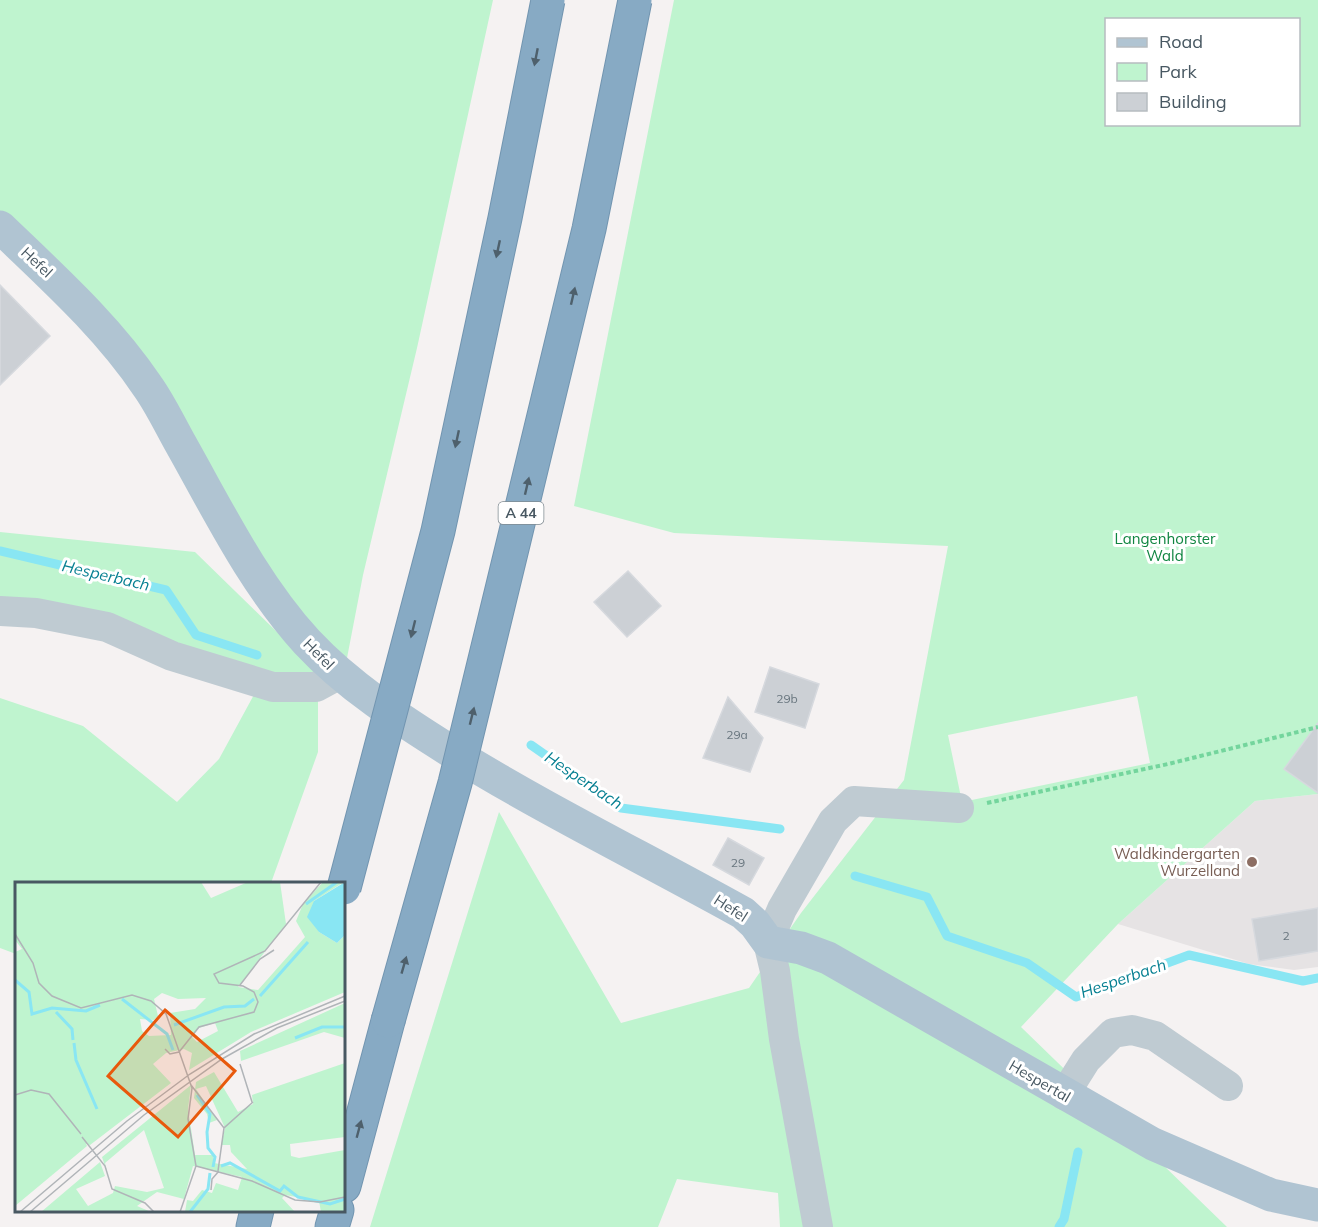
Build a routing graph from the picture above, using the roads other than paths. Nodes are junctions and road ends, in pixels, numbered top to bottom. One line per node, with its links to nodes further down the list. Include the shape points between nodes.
1 (548, 0): 7 (highway, one-way to 7, bridge, via 438,531)
2 (635, 0): 11 (highway, A 44, one-way to 2, bridge, via 455,783 589,229)
3 (0, 227): 5 (main road, Hefel, via 59,282 122,351 150,388 252,571 307,643)
4 (0, 611): 5 (street, via 36,613 107,627 172,656 273,687 316,687)
5 (340, 674): 8 (main road, Hefel, via 411,727 487,774 743,913)
6 (959, 808): 8 (street, via 854,801 833,821 782,909)
7 (345, 884)
8 (768, 942): 10 (main road, Hespertal, via 828,958); 17 (street, Hefel)
9 (1228, 1086): 10 (street, via 1155,1036 1132,1030 1113,1033 1086,1060)
10 (1064, 1095): 12 (main road, Hespertal, via 1163,1149 1271,1195)
11 (345, 1182)
12 (1318, 1205)
13 (257, 1212): 15 (highway)
14 (337, 1212): 16 (highway)
15 (253, 1227)
16 (333, 1227)
17 (818, 1227)

